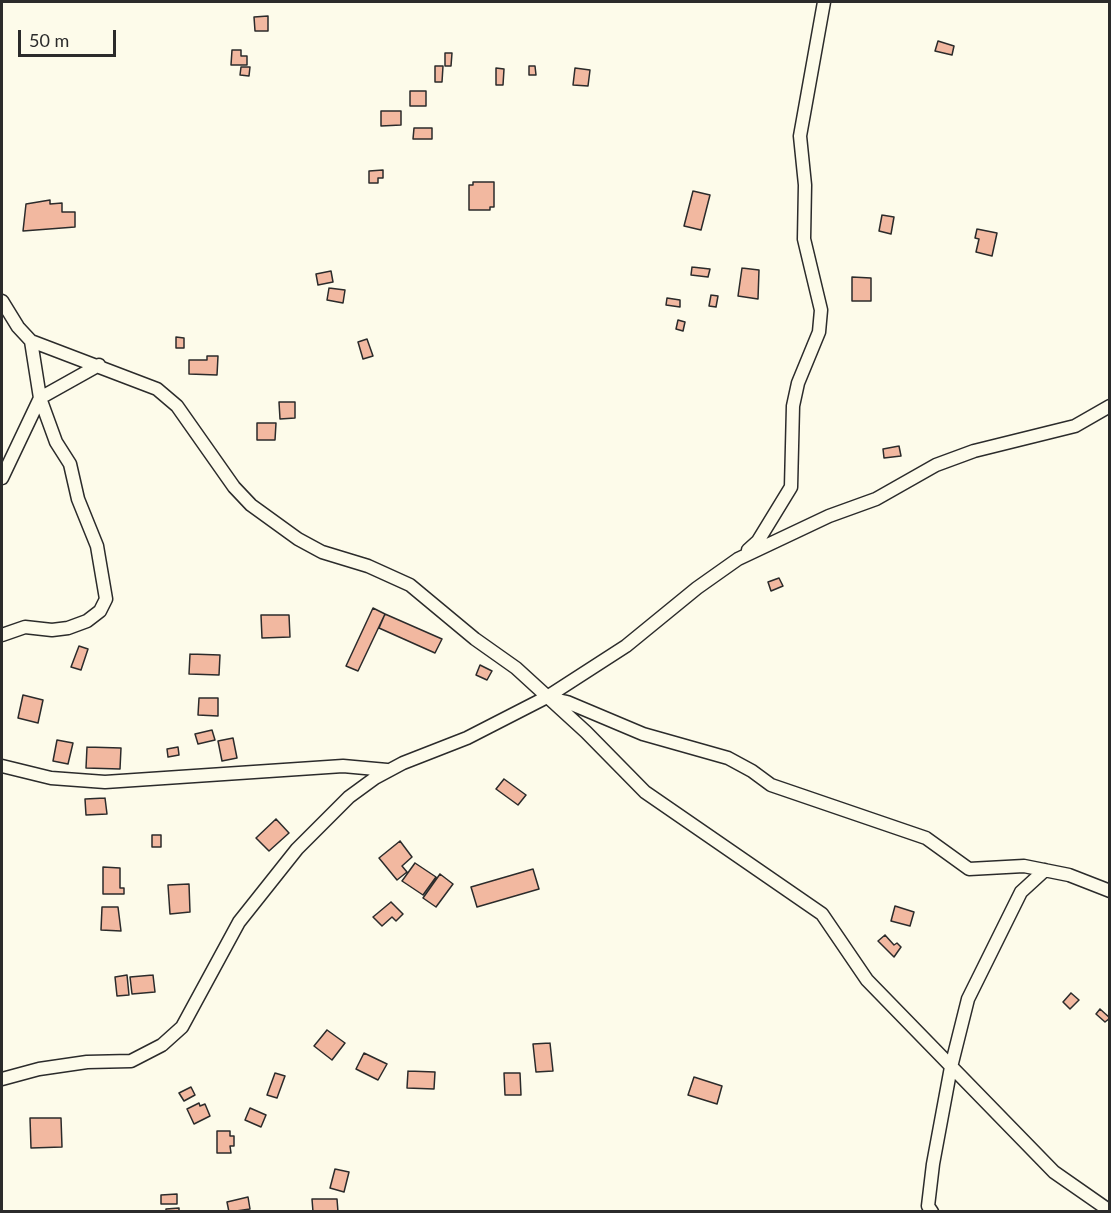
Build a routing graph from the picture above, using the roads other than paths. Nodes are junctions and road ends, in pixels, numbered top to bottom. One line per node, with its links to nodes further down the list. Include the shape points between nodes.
1 (824, 2): 8 (street, via 800,136 805,185 804,239 821,310 819,332 793,406 791,487 758,541)
2 (2, 301): 3 (street)
3 (31, 341): 4 (street); 5 (street)
4 (99, 365): 5 (street); 10 (street, via 157,389 177,406 234,487 260,511 322,552 368,566 410,585)
5 (40, 398): 7 (street); 9 (street, via 56,442 70,464 78,499 97,546 106,599 100,611 87,621 68,628 25,627)
6 (1110, 406): 8 (street, via 1075,426 936,465 876,499 829,516)
7 (2, 478)
8 (738, 559): 10 (street, via 626,646)
9 (2, 635)
10 (547, 698): 12 (street); 13 (street, via 567,702 643,734 728,758 771,785 926,838 969,869 1024,866); 15 (street, via 645,792 822,914 867,980)
11 (2, 766): 12 (street, via 51,778 105,782 332,767)
12 (388, 771): 16 (street, via 349,797 297,849 239,922 182,1027 162,1045 130,1061 49,1067)
13 (1046, 870): 14 (street); 15 (street, via 1021,892 981,971 968,999)
14 (1110, 891)
15 (951, 1066): 17 (street, via 933,1164 928,1206); 18 (street, via 1054,1172)
16 (2, 1079)
17 (932, 1212)
18 (1110, 1212)

